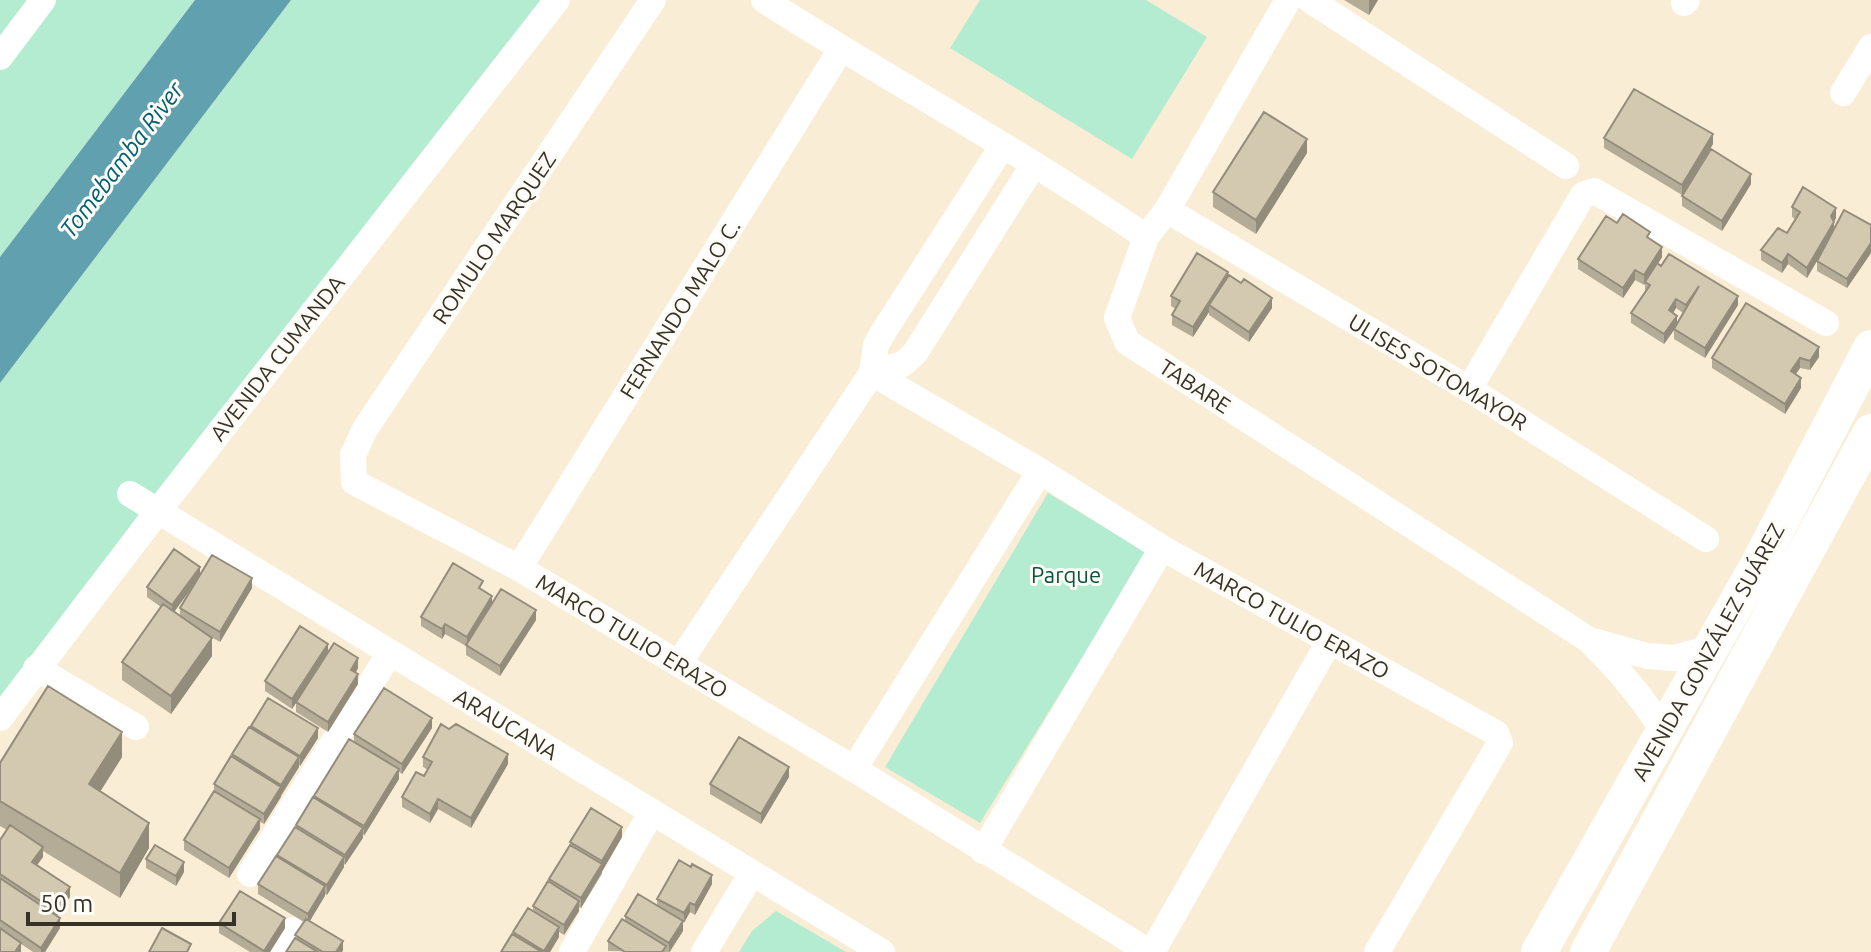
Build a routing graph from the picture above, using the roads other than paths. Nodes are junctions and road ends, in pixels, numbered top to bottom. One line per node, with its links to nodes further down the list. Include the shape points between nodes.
1 (43, 0): 9 (street)
2 (557, 0): 24 (street, AVENIDA CUMANDA)
3 (653, 0): 22 (street, ROMULO MARQUEZ, via 365,429 353,455)
4 (764, 0): 8 (street)
5 (1288, 0): 14 (street, TABARE)
6 (1310, 0): 13 (street)
7 (1871, 47): 10 (street)
8 (841, 49): 11 (street); 27 (street, FERNANDO MALO C.)
9 (0, 57)
10 (1843, 93)
11 (1003, 145): 12 (street); 18 (street, via 884,331)
12 (1034, 164): 15 (street); 18 (street, via 915,353 903,364)
13 (1566, 166)
14 (1167, 210): 15 (street, TABARE); 19 (street, ULISES SOTOMAYOR)
15 (1146, 237): 28 (street, TABARE, via 1117,318 1127,342)
16 (1826, 323): 19 (street, via 1594,191 1583,195)
17 (1871, 348): 30 (main road, AVENIDA GONZÁLEZ SUÁREZ)
18 (872, 373): 21 (street, MARCO TULIO ERAZO); 32 (street)
19 (1469, 389): 25 (street, ULISES SOTOMAYOR)
20 (1871, 432): 48 (main road, AVENIDA GONZÁLEZ SUÁREZ)
21 (1040, 471): 26 (street, MARCO TULIO ERAZO); 37 (street)
22 (354, 482): 27 (street, MARCO TULIO ERAZO)
23 (130, 494): 24 (street, ARAUCANA)
24 (158, 511): 31 (street, ARAUCANA); 33 (street, AVENIDA CUMANDA)
25 (1706, 539)
26 (1162, 548): 29 (street, MARCO TULIO ERAZO); 39 (street)
27 (519, 568): 32 (street, MARCO TULIO ERAZO)
28 (1589, 640): 30 (street, TABARE, via 1674,658); 36 (street, TABARE, via 1632,685)
29 (1329, 642): 45 (street); 46 (street, MARCO TULIO ERAZO, via 1496,733 1500,743)
30 (1711, 648): 36 (main road, AVENIDA GONZÁLEZ SUÁREZ)
31 (390, 653): 38 (street, ARAUCANA); 41 (street)
32 (679, 663): 37 (street, MARCO TULIO ERAZO)
33 (36, 668): 34 (street, AVENIDA CUMANDA); 35 (street)
34 (0, 718)
35 (136, 727)
36 (1664, 733): 47 (main road, AVENIDA GONZÁLEZ SUÁREZ)
37 (854, 769): 39 (street, MARCO TULIO ERAZO)
38 (651, 813): 40 (street, ARAUCANA); 42 (street)
39 (983, 851): 45 (street, MARCO TULIO ERAZO)
40 (752, 873): 43 (street); 44 (street, ARAUCANA)
41 (250, 874)
42 (572, 952)
43 (704, 952)
44 (882, 952)
45 (1151, 952)
46 (1377, 952)
47 (1539, 952)
48 (1588, 952)

